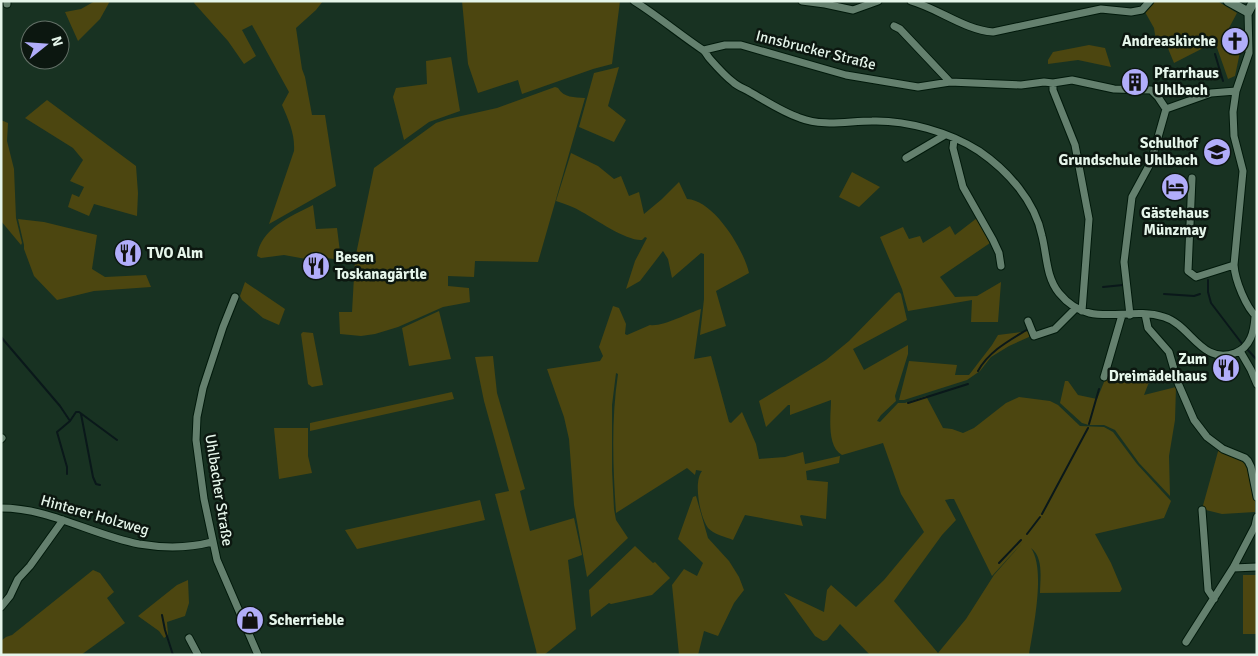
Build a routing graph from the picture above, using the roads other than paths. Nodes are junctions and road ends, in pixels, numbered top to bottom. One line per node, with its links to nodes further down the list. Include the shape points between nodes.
1 (634, 1): 10 (street)
2 (802, 1): 3 (street, via 853,10)
3 (878, 1)
4 (911, 1): 5 (street, via 973,27 994,32 1101,10 1142,10)
5 (1150, 1)
6 (1228, 1): 8 (street)
7 (1254, 1): 8 (street)
8 (1248, 12): 13 (street, via 1249,53)
9 (894, 26): 11 (street, via 900,28)
10 (704, 50): 11 (street, Innsbrucker Straße, via 741,45 846,75 918,87); 15 (street, via 732,82 807,121 896,122)
11 (950, 82): 12 (street, Innsbrucker Straße)
12 (1052, 83): 14 (street, Innsbrucker Straße, via 1072,80 1114,89 1151,90); 22 (street, via 1075,145 1089,219)
13 (1236, 91): 14 (street, via 1211,93); 19 (street, via 1233,124 1243,170)
14 (1166, 109): 25 (street, via 1150,162 1132,197 1124,262)
15 (945, 135): 16 (street); 17 (street)
16 (954, 139): 20 (street, via 953,148 963,187 993,240); 22 (street, via 987,158 1025,196 1040,226 1050,279 1064,298)
17 (906, 158)
18 (1192, 178): 19 (street, via 1188,271 1196,277)
19 (1234, 265): 26 (street, via 1239,284)
20 (1001, 266)
21 (235, 298): 36 (street, Uhlbacher Straße, via 209,367 196,421 197,455)
22 (1079, 310): 24 (street, via 1099,316); 27 (street, via 1055,329 1034,336)
23 (1145, 314): 25 (street); 28 (street, via 1171,319 1212,353 1225,355); 31 (street, via 1148,328 1169,352 1194,420 1207,437 1223,449 1245,458 1251,467)
24 (1122, 315): 25 (street); 29 (street)
25 (1130, 315)
26 (1256, 317): 28 (street, via 1254,330)
27 (1028, 321)
28 (1243, 348): 30 (street)
29 (1104, 377)
30 (1257, 384)
31 (1257, 497)
32 (1, 508): 35 (street, Hinterer Holzweg, via 28,510)
33 (1202, 510): 39 (street, via 1208,590)
34 (1257, 518): 38 (street)
35 (63, 520): 36 (street, Hinterer Holzweg, via 140,544 191,546); 40 (street, via 19,577)
36 (212, 542): 44 (street, Uhlbacher Straße, via 219,568)
37 (1257, 567): 38 (street)
38 (1233, 568): 39 (street)
39 (1214, 599): 42 (street)
40 (1, 607)
41 (190, 638): 43 (street)
42 (1186, 642)
43 (198, 655)
44 (258, 655)

